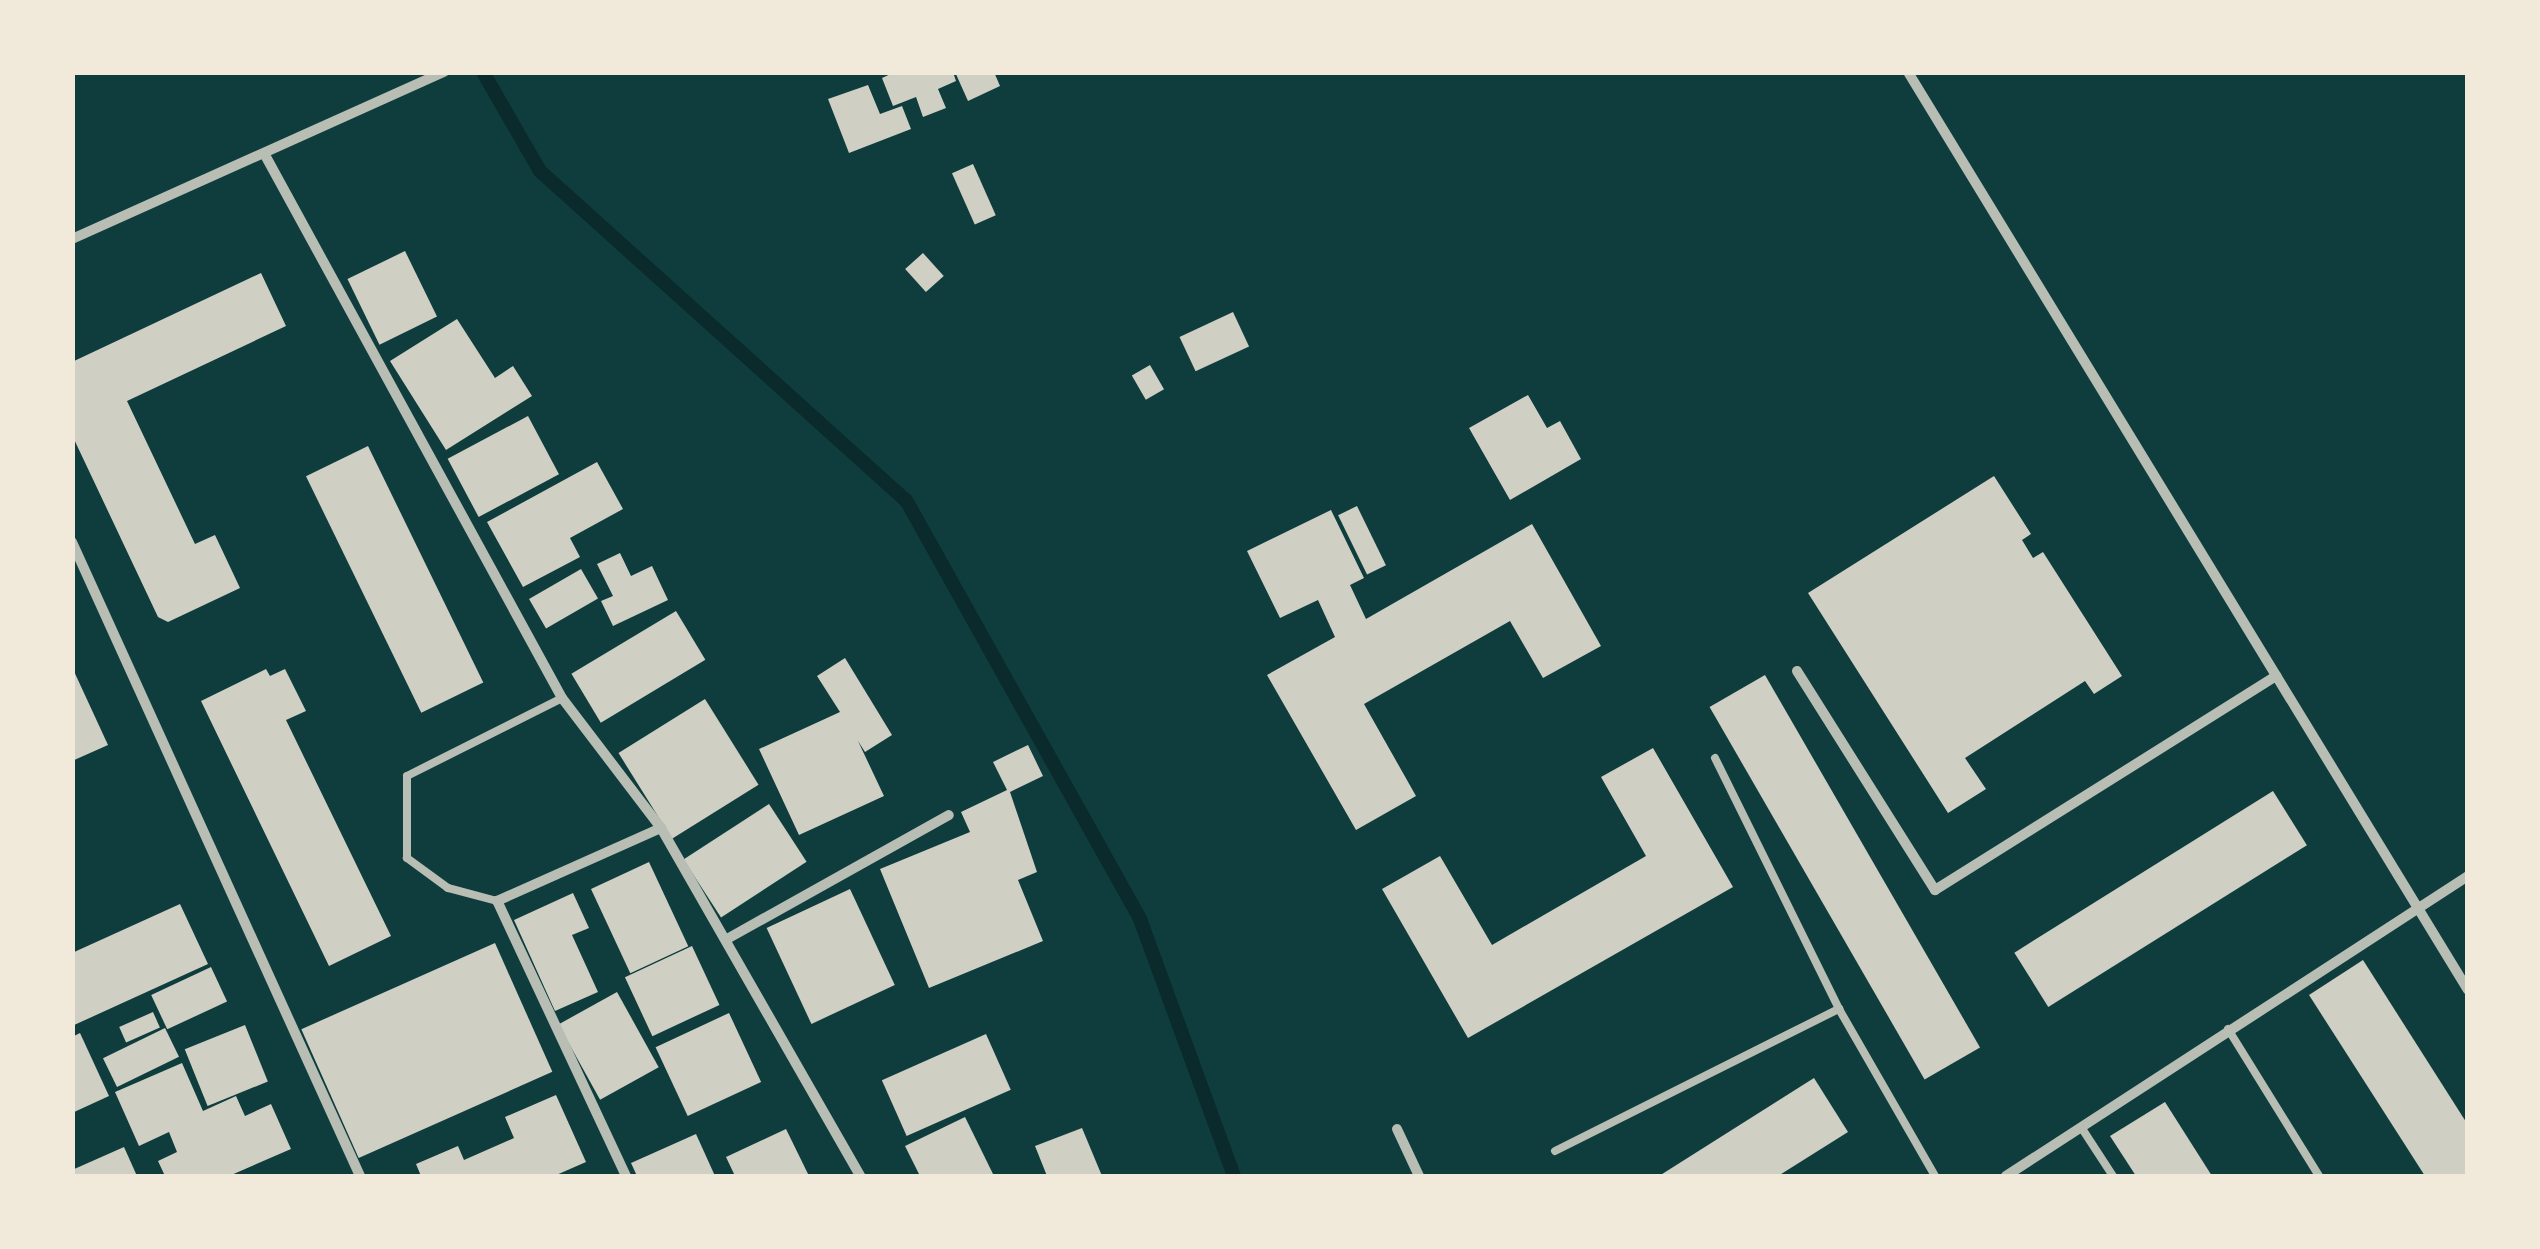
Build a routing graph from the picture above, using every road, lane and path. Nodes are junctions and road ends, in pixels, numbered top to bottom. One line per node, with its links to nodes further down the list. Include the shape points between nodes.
1 (444, 72): 3 (street)
2 (1908, 72): 7 (street)
3 (264, 155): 4 (street); 8 (street)
4 (72, 240)
5 (72, 542): 22 (street)
6 (1797, 671): 7 (street, via 1935,890)
7 (2276, 676): 14 (street)
8 (562, 698): 11 (street); 13 (lane, via 406,776 406,858 448,888)
9 (1716, 758): 17 (lane)
10 (949, 815): 15 (street)
11 (661, 828): 13 (street); 15 (street)
12 (2468, 876): 14 (street)
13 (497, 901): 23 (street)
14 (2418, 910): 16 (street); 18 (street)
15 (727, 939): 24 (street)
16 (2468, 990)
17 (1839, 1009): 21 (lane); 26 (lane)
18 (2228, 1029): 19 (street); 29 (lane)
19 (2081, 1127): 27 (street); 28 (lane)
20 (1398, 1128): 25 (street)
21 (1555, 1151)
22 (360, 1176)
23 (626, 1176)
24 (860, 1176)
25 (1419, 1176)
26 (1934, 1176)
27 (2006, 1176)
28 (2114, 1176)
29 (2319, 1176)

